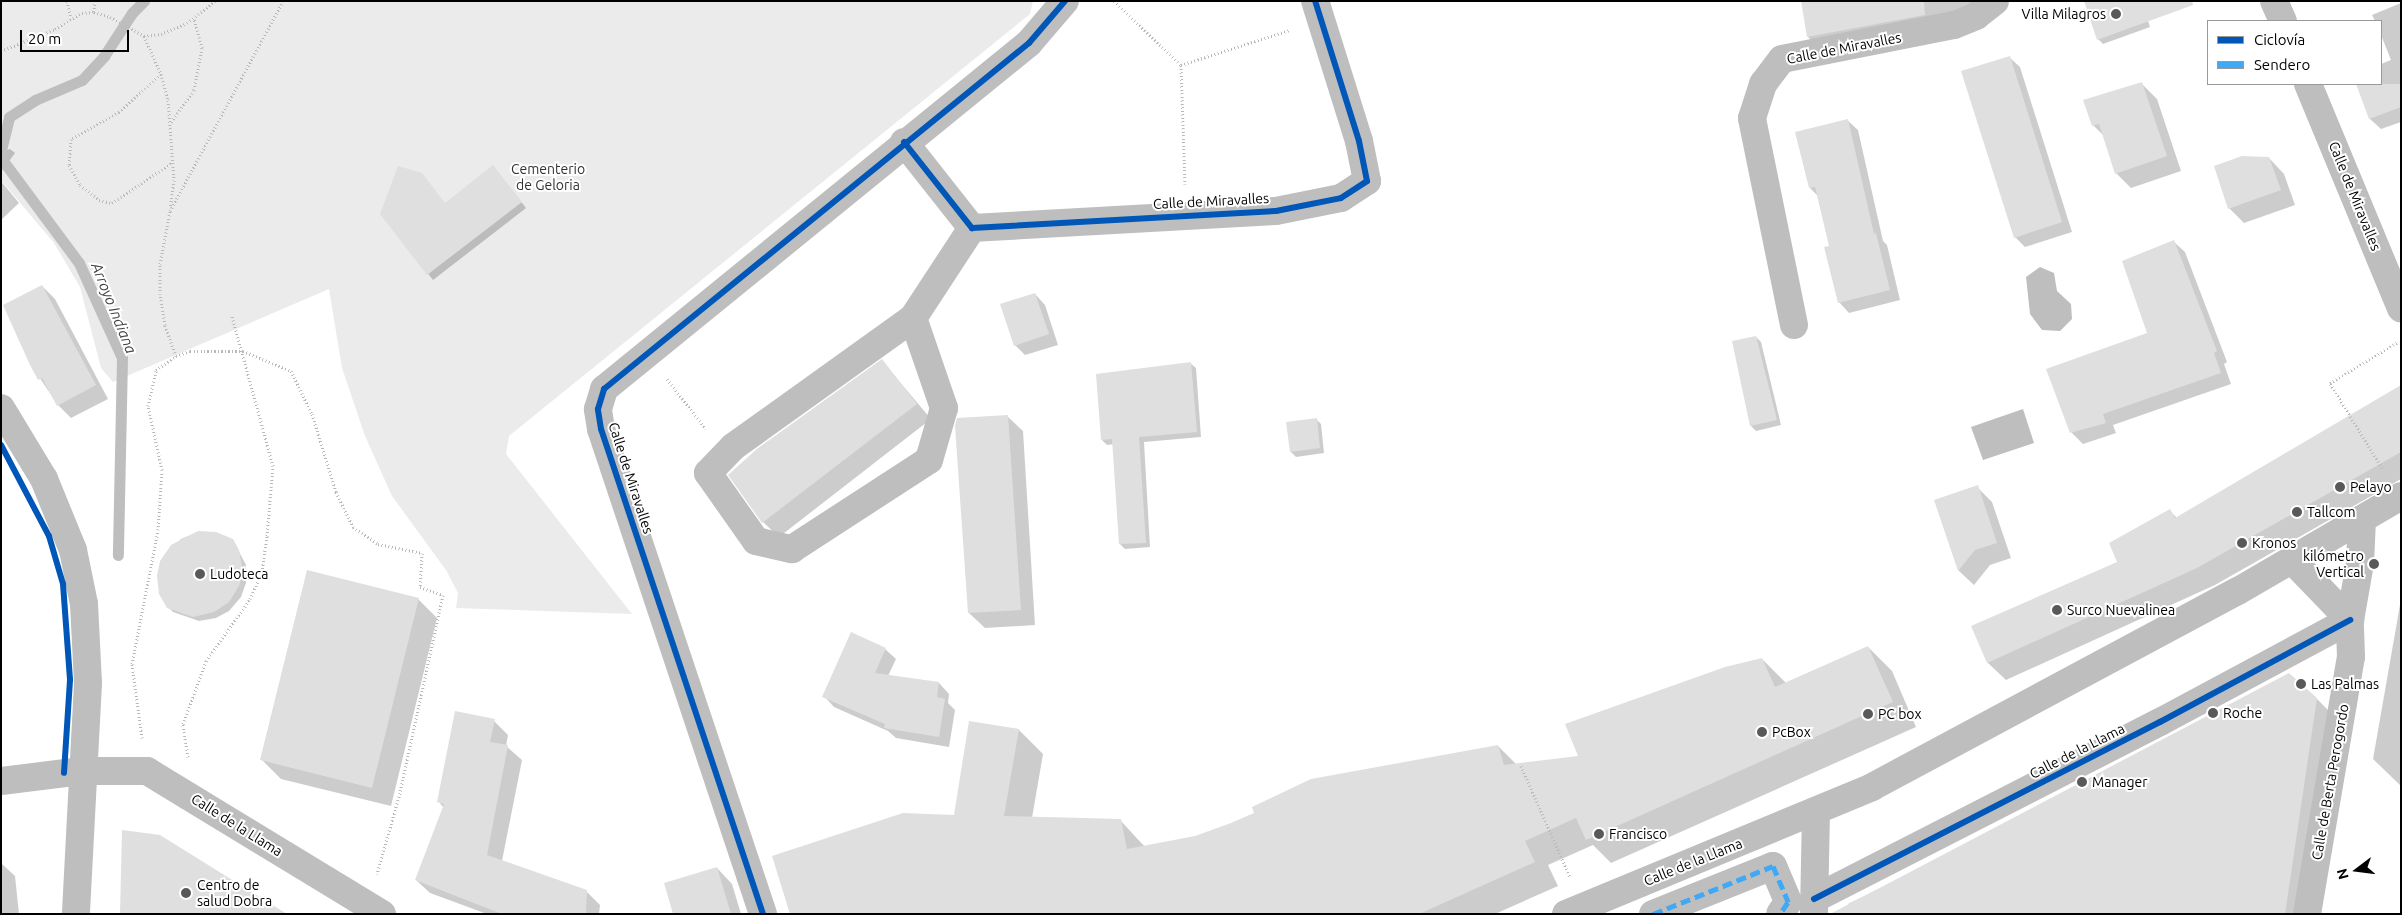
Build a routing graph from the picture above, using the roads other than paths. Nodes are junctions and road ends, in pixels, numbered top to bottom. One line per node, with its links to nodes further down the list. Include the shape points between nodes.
1 (1065, 1): 7 (street, Calle de Miravalles, via 1029,43)
2 (1995, 1): 11 (street, Calle de Miravalles, via 1976,16 1954,25 1782,59 1763,84 1752,118)
3 (2274, 1): 5 (street)
4 (1318, 11): 8 (street, Calle de Miravalles, via 1359,142 1367,181 1341,198 1303,207)
5 (2283, 20)
6 (2308, 85): 9 (street, Calle de Miravalles)
7 (904, 142): 8 (street); 24 (street, Calle de Miravalles, via 604,389 598,409 601,429)
8 (972, 228): 10 (street)
9 (2401, 309)
10 (913, 318): 10 (street, via 944,408 929,460 792,549 756,541 708,473 726,454)
11 (1794, 325)
12 (1, 408): 17 (street, via 44,478 73,550 84,604 87,657)
13 (2400, 496): 14 (street, Calle de la Llama)
14 (2362, 519): 15 (street, Calle de la Llama); 16 (street, Calle de Berta Perogordo, via 2360,562)
15 (2292, 560): 16 (street); 19 (street, Calle de la Llama, via 1872,787)
16 (2350, 620): 20 (street, Calle de la Llama); 27 (street, Calle de Berta Perogordo, via 2351,657)
17 (81, 771): 18 (street, Calle de la Llama); 21 (street, Calle de la Llama, via 147,771); 23 (street)
18 (1, 781)
19 (1816, 811): 20 (street); 22 (street, Calle de la Llama)
20 (1814, 906)
21 (375, 910)
22 (1575, 910)
23 (76, 914)
24 (764, 914)
25 (1652, 914): 26 (street, via 1773,866 1788,902)
26 (1780, 914)
27 (2308, 914)

